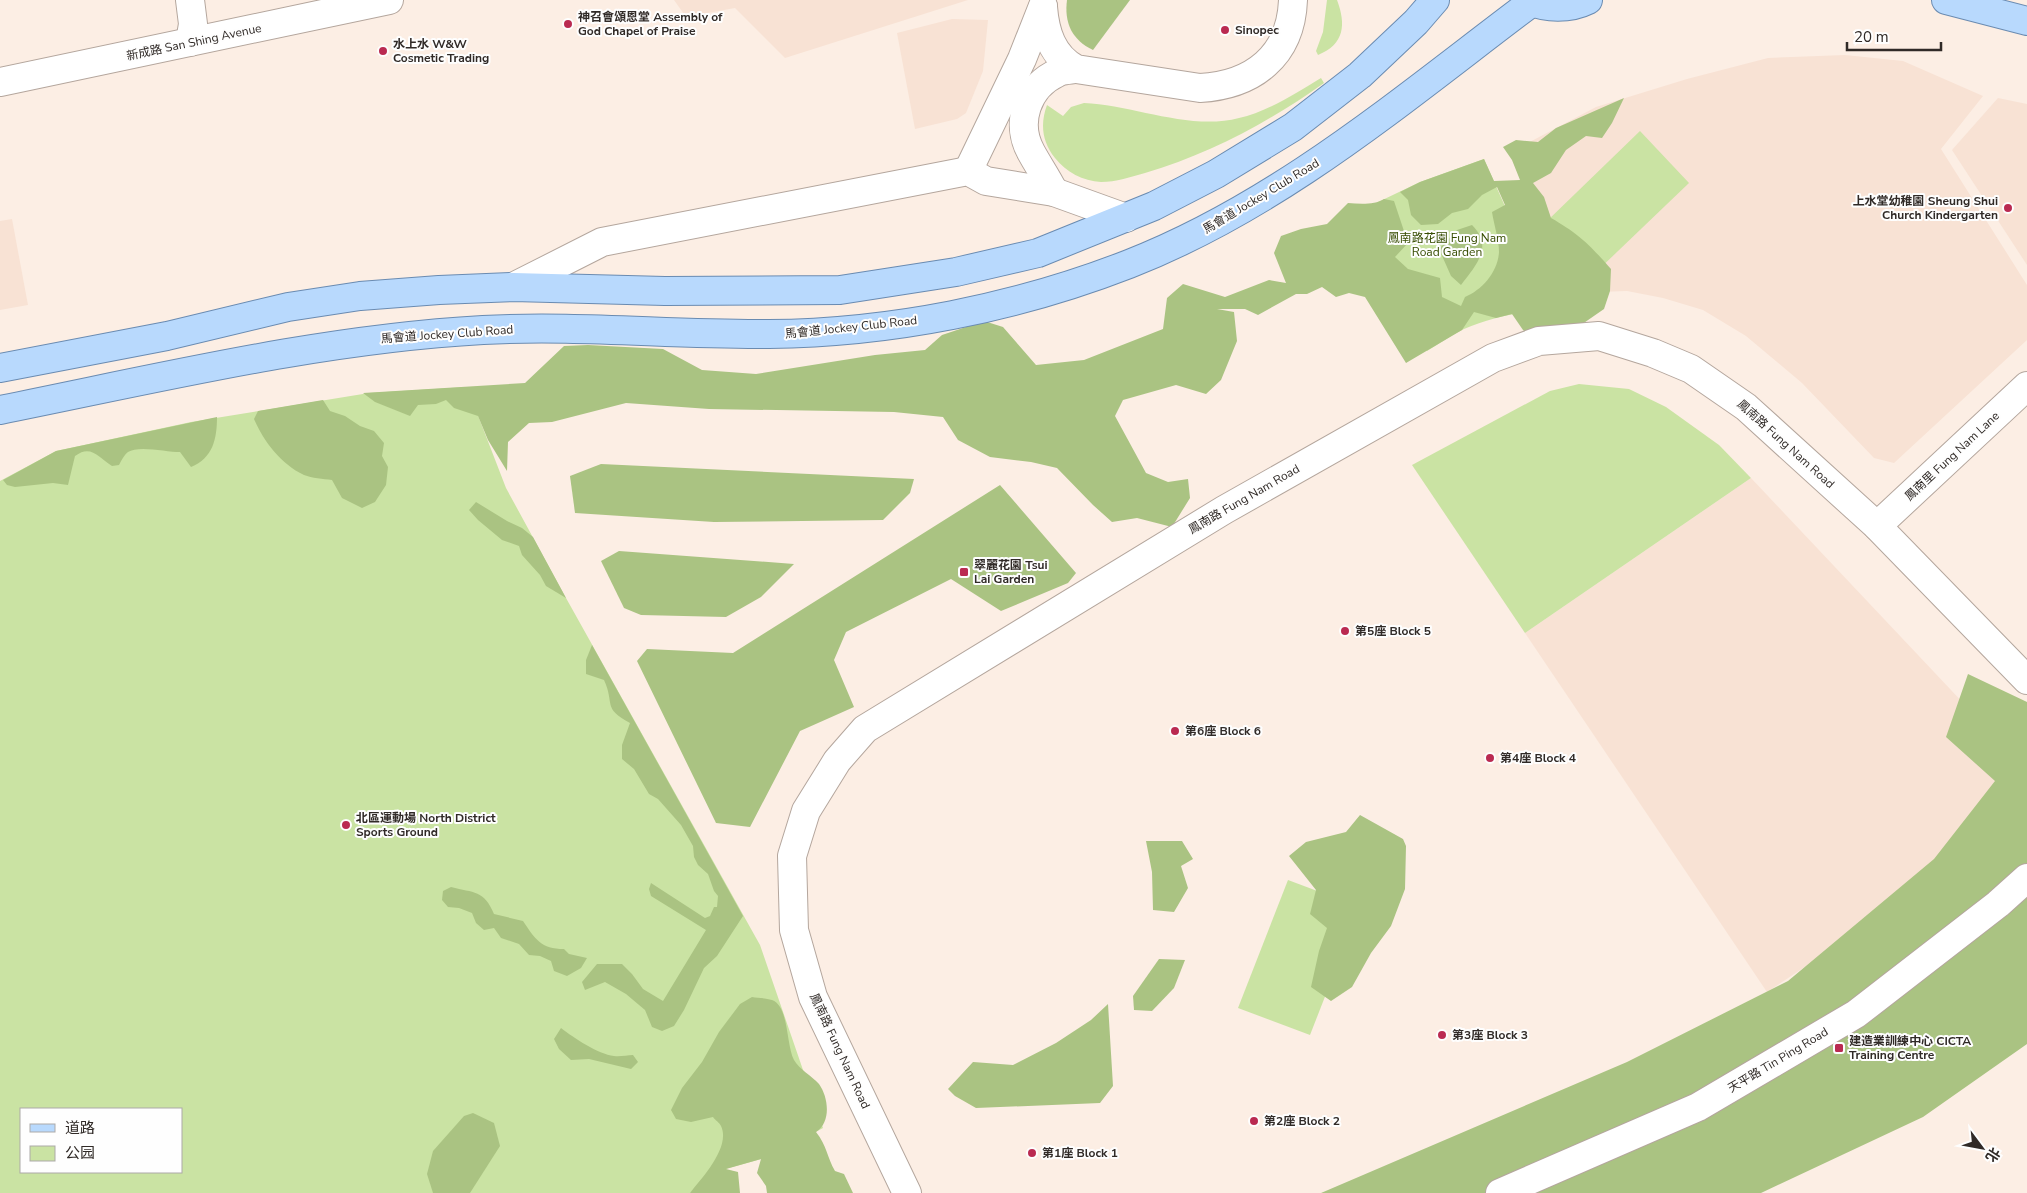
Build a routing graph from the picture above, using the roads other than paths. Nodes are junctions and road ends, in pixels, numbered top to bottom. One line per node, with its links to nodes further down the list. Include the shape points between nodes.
1 (190, 0): 10 (street, via 193,24)
2 (389, 0): 10 (street, 新成路 San Shing Avenue)
3 (1293, 0): 11 (street, via 1290,25 1275,54 1264,66 1234,82 1217,87 1184,87)
4 (1435, 0): 15 (main road, via 1360,75 1293,127 1216,174)
5 (1589, 0): 7 (main road, via 1562,7)
6 (1946, 0): 9 (main road)
7 (1529, 1): 19 (main road, 馬會道 Jockey Club Road, via 1322,160 1248,206 1192,236 1128,264 1032,296 884,326 824,332 736,334 533,328 385,338 262,357)
8 (1044, 3): 11 (street, via 1044,23 1051,44 1066,64); 13 (street, via 1022,59)
9 (2027, 21)
10 (190, 42): 12 (street, 新成路 San Shing Avenue)
11 (1076, 69): 14 (street, via 1057,73 1046,81 1031,95 1025,110 1027,143)
12 (0, 82)
13 (968, 171): 14 (street, via 986,181); 16 (street, via 602,242)
14 (1054, 192): 15 (street)
15 (1126, 218): 16 (main road, via 1038,253 956,272 840,290)
16 (513, 287): 17 (main road, via 360,296 288,307 167,336)
17 (0, 368)
18 (2027, 386): 20 (street, 鳳南里 Fung Nam Lane)
19 (0, 410)
20 (1878, 526): 21 (street, 鳳南路 Fung Nam Road); 23 (street, 鳳南路 Fung Nam Road, via 1746,407 1691,369 1599,336 1539,341 1493,358 1224,510 865,728 837,761 806,811 792,856 794,930 813,997)
21 (2027, 680)
22 (2027, 878): 24 (street, 天平路 Tin Ping Road, via 1856,1014 1698,1107)
23 (907, 1193)
24 (1500, 1193)

